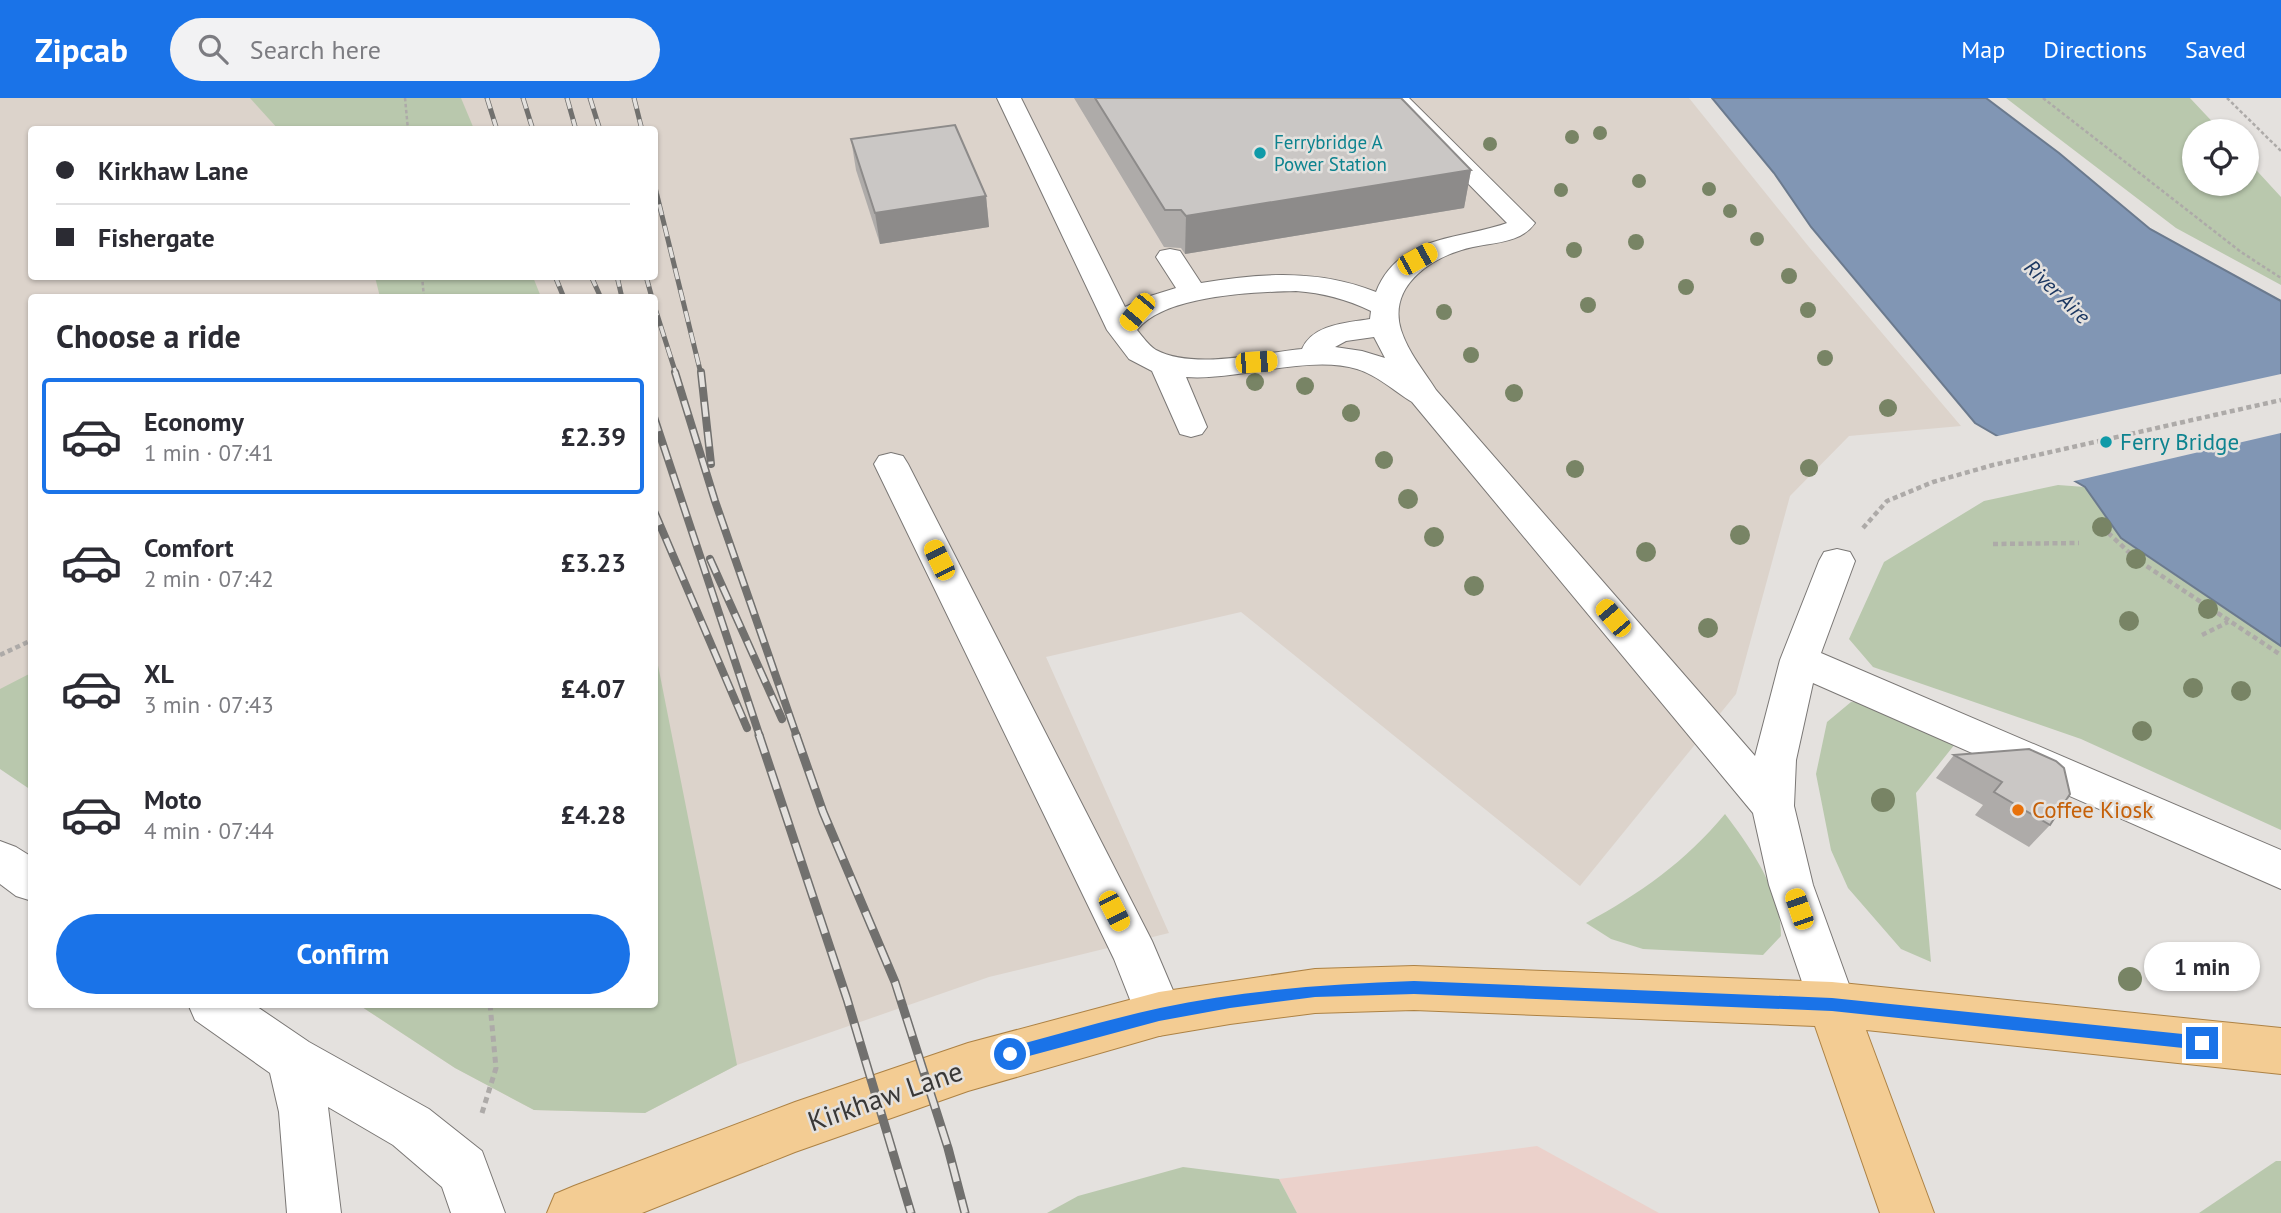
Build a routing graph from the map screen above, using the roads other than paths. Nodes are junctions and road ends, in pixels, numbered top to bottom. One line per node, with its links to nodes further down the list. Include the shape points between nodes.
1 (1009, 98): 6 (street)
2 (1396, 98): 5 (street, via 1522,223 1509,232 1455,243 1405,266 1391,284)
3 (1170, 257): 4 (street)
4 (1194, 295): 5 (street, via 1266,283 1315,284 1359,294); 6 (street, via 1137,312)
5 (1385, 316): 7 (street, via 1338,333 1318,345); 9 (street, via 1386,330)
6 (1122, 330): 8 (street, via 1143,355)
7 (1314, 358): 8 (street, via 1197,369); 9 (street, via 1363,360)
8 (1165, 364): 10 (street)
9 (1423, 395): 14 (street)
10 (1191, 427)
11 (891, 464): 20 (street, via 1136,956)
12 (1837, 561): 13 (street)
13 (1799, 660): 14 (street, via 1775,760); 16 (street)
14 (1773, 806): 18 (street, via 1791,885)
15 (0, 860): 17 (street)
16 (2281, 870)
17 (28, 879)
18 (1832, 1004): 20 (main road, Kirkhaw Lane, via 1414,988 1315,991); 21 (main road, Kirkhaw Lane); 26 (main road)
19 (218, 1008): 22 (street)
20 (1159, 1014): 25 (main road, Kirkhaw Lane, via 956,1071 795,1127)
21 (2281, 1051)
22 (292, 1059): 23 (street, via 411,1126); 24 (street, via 304,1112)
23 (470, 1192)
24 (314, 1213)
25 (574, 1213)
26 (1907, 1213)

